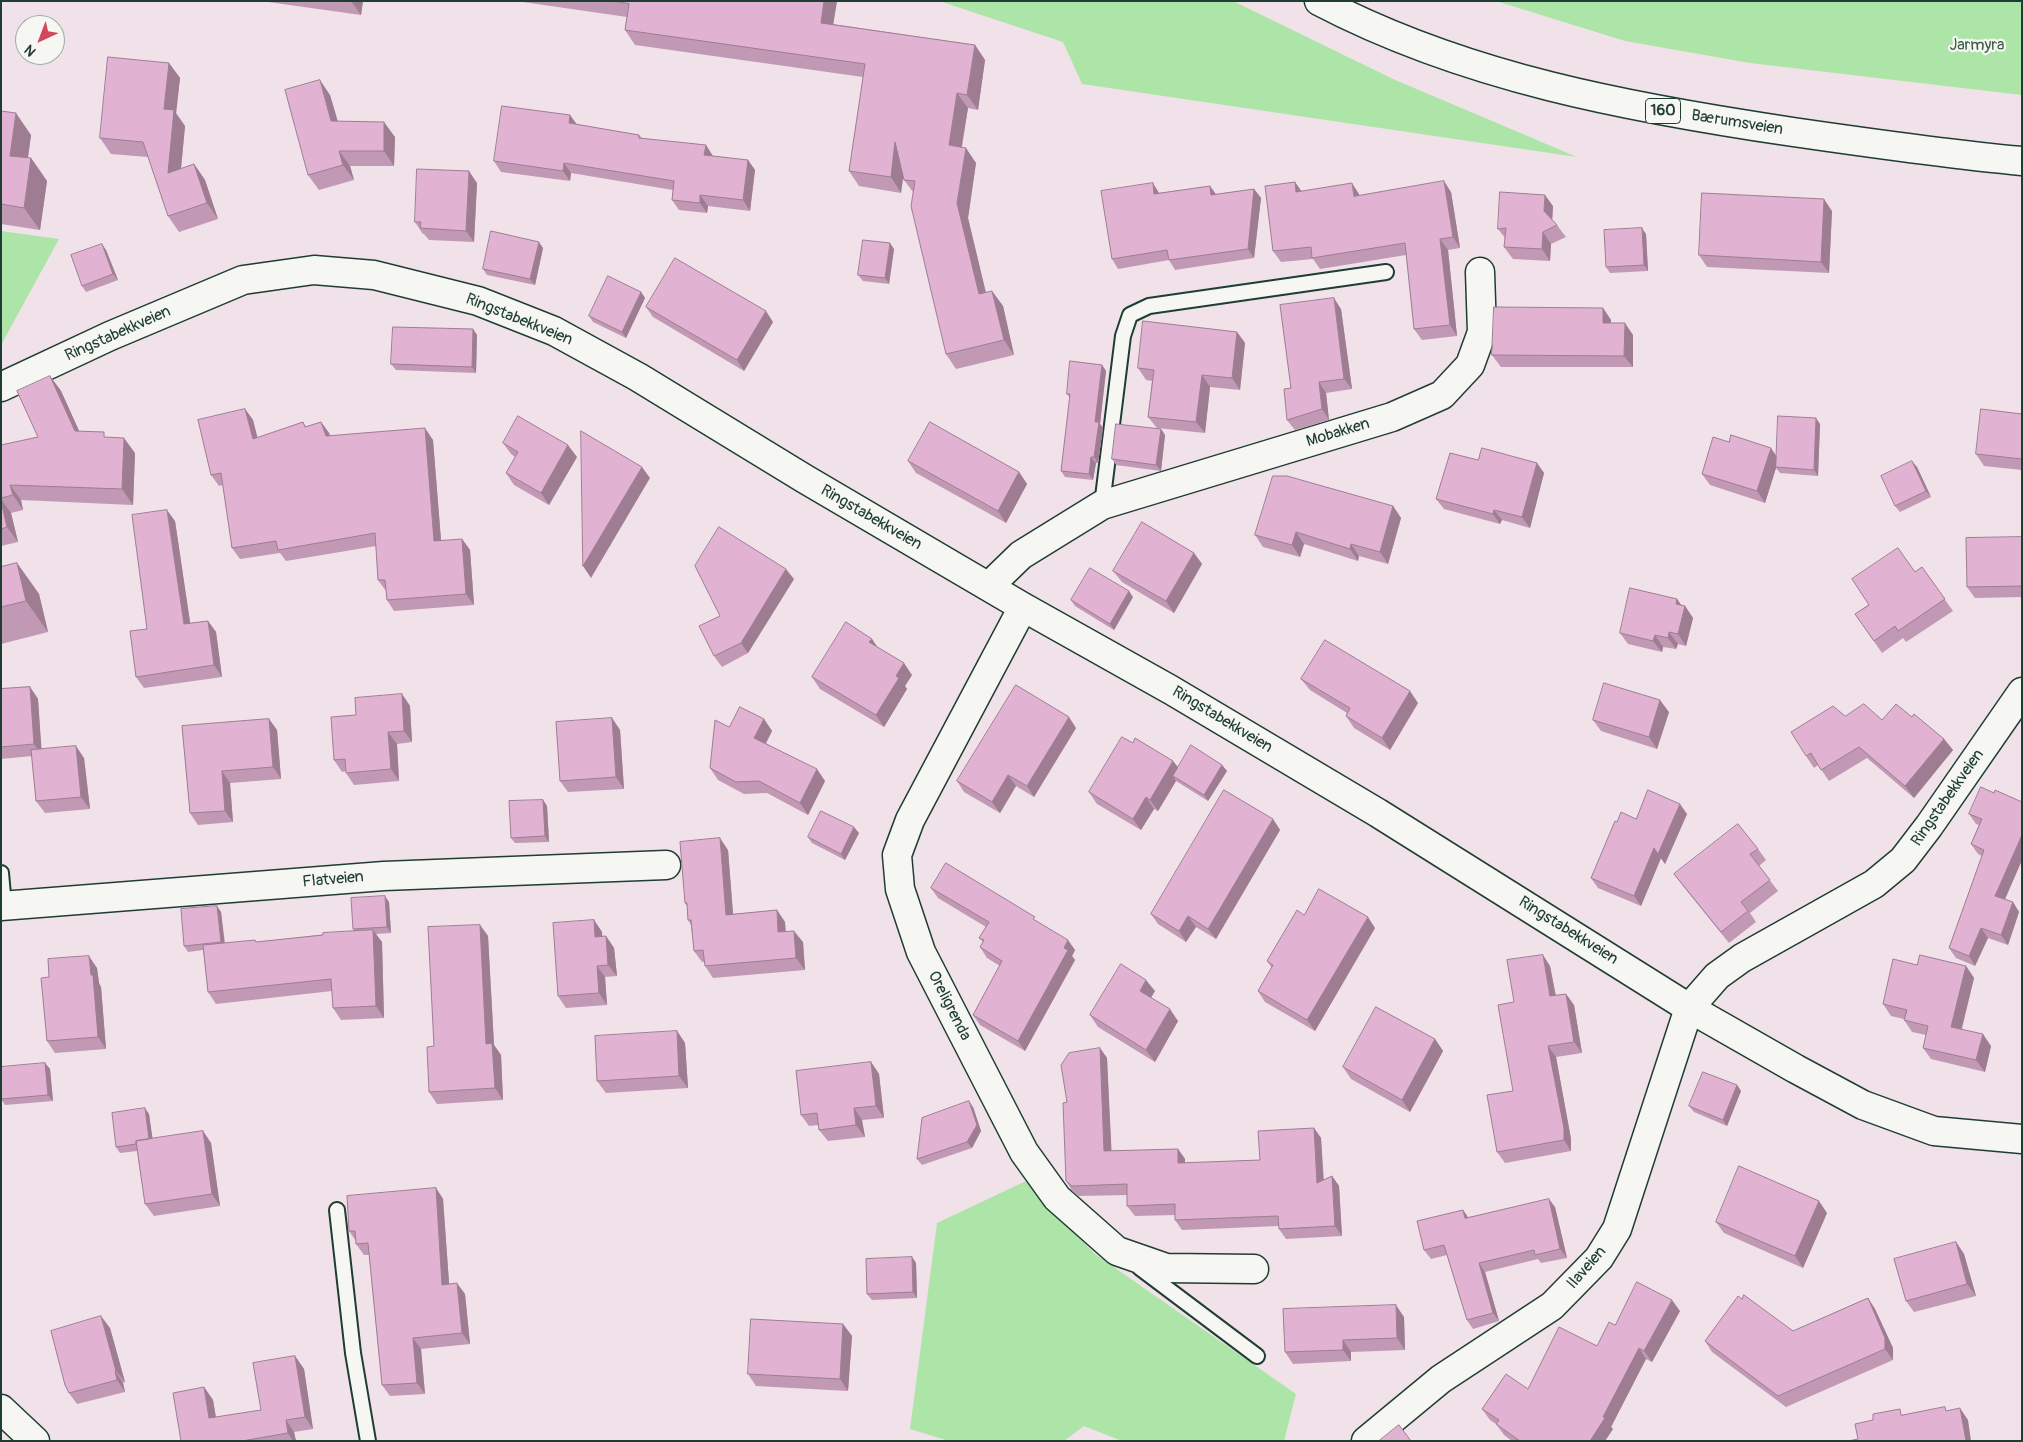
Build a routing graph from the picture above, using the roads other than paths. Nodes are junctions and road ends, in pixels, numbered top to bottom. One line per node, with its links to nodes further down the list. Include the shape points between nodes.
1 (1319, 1): 2 (street, Bærumsveien / 160, via 1420,48 1486,69 1586,94 1652,109 1767,128 1954,155)
2 (2022, 161)
3 (1386, 272): 6 (lane, via 1148,306 1130,315 1123,336)
4 (1480, 272): 6 (street, Mobakken, via 1482,332 1470,365 1442,395 1392,417)
5 (1, 387): 7 (street, Ringstabekkveien, via 110,336 243,280 314,270 374,275 478,301 554,331 638,377)
6 (1102, 505): 7 (street, Mobakken, via 1021,555)
7 (989, 586): 8 (street, Ringstabekkveien)
8 (1023, 607): 13 (street, Ringstabekkveien, via 1378,813); 16 (street, Oreligrenda, via 910,820 897,855 900,889 921,952 1024,1152 1057,1198)
9 (2022, 692): 13 (street, Ringstabekkveien, via 1903,860 1874,884 1742,958 1717,976)
10 (666, 865): 12 (street, Flatveien, via 384,876)
11 (1, 873): 12 (lane)
12 (2, 906)
13 (1689, 1008): 14 (street, Ringstabekkveien, via 1863,1105 1934,1131); 22 (street, Ilaveien, via 1617,1229 1599,1258 1552,1306 1441,1379)
14 (2022, 1139)
15 (337, 1210): 21 (lane, via 353,1353)
16 (1117, 1251): 17 (street, Oreligrenda, via 1166,1268); 18 (lane)
17 (1254, 1269)
18 (1256, 1356)
19 (1, 1409): 20 (street)
20 (35, 1441)
21 (368, 1441)
22 (1366, 1441)

